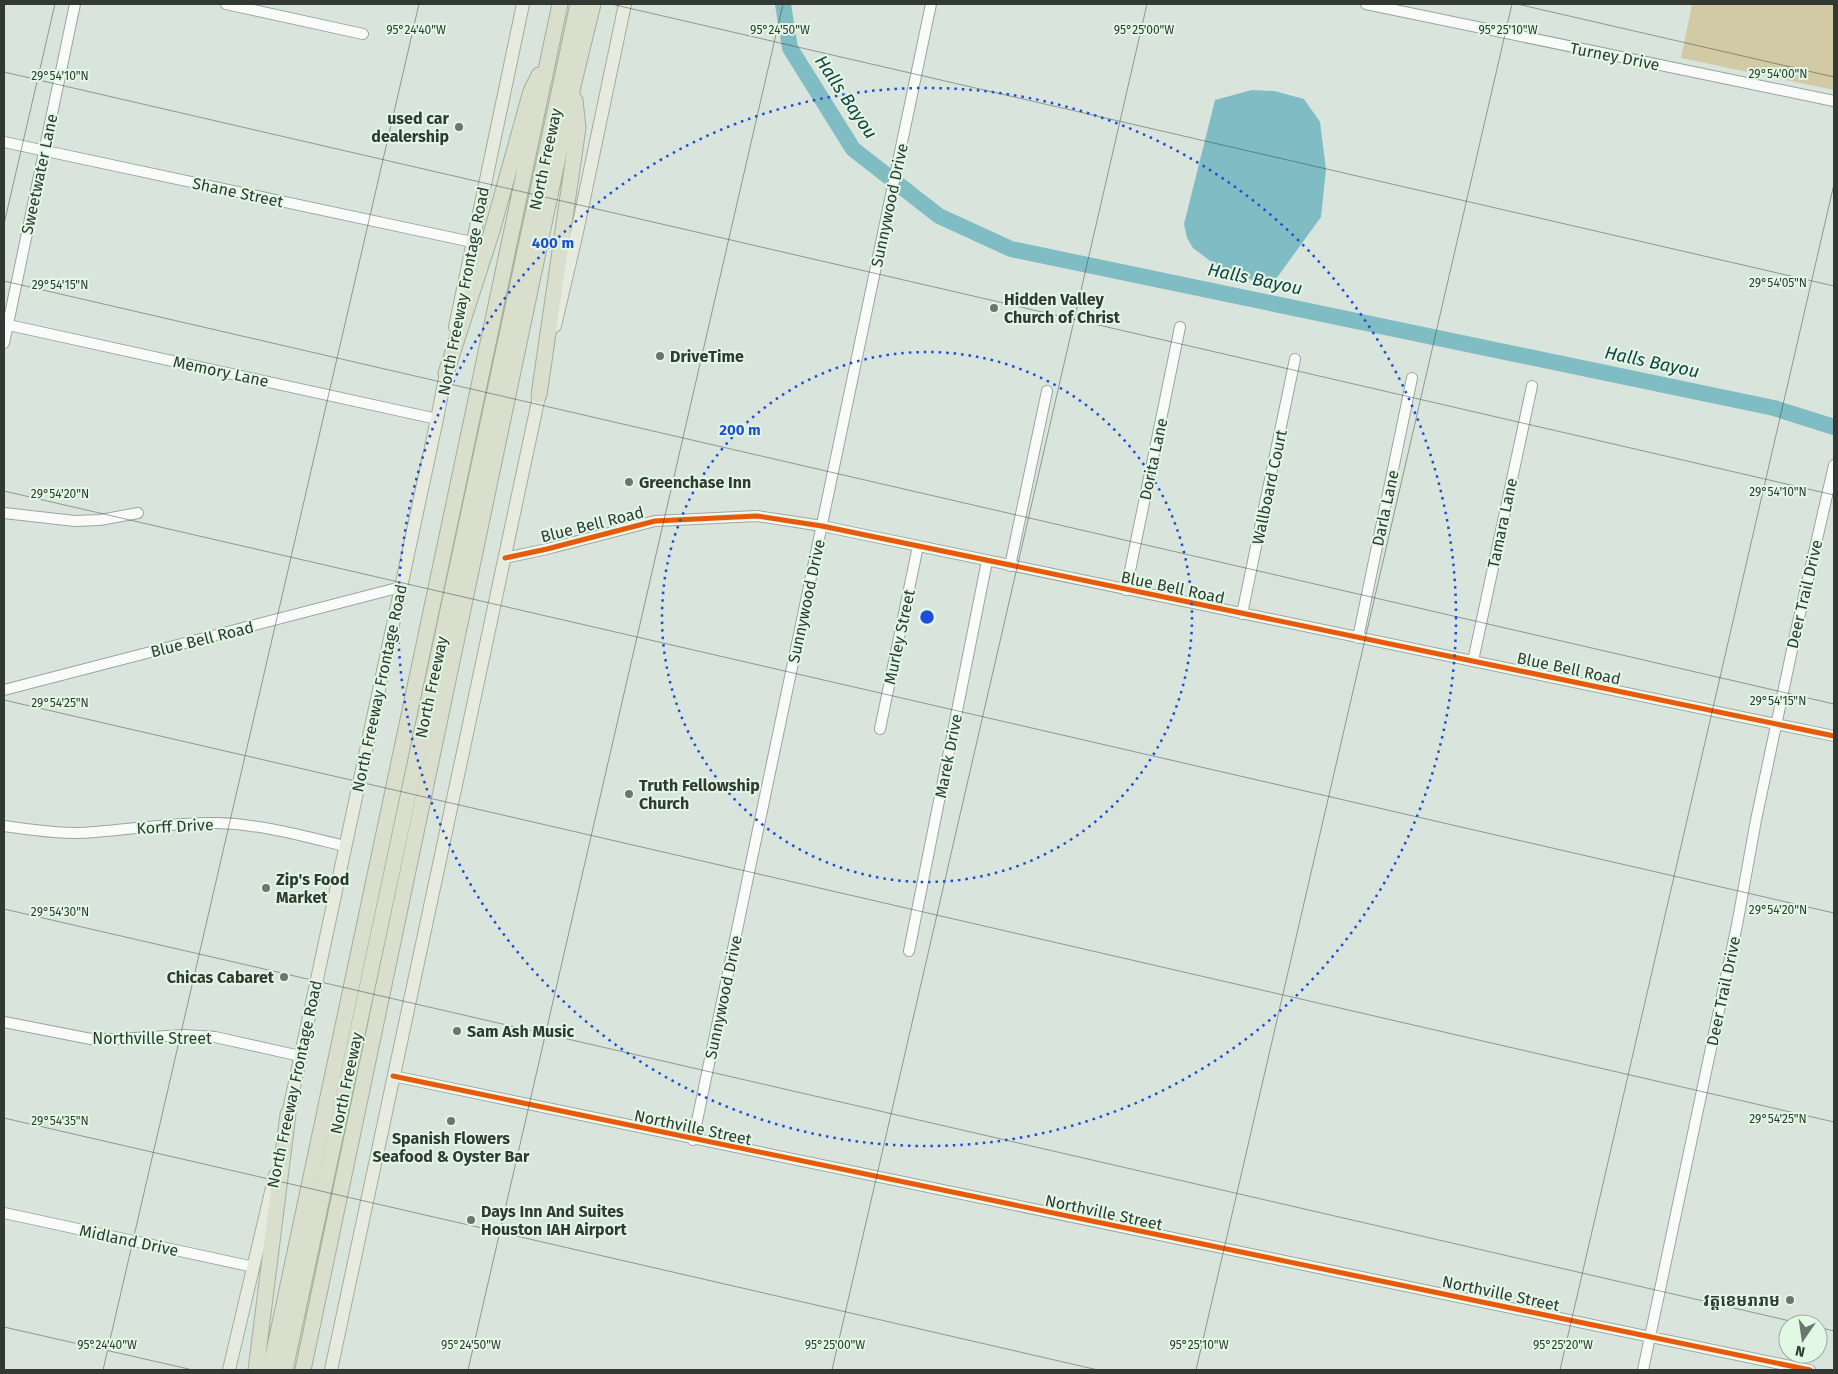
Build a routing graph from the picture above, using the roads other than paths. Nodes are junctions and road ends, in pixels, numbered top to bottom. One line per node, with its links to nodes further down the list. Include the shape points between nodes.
1 (75, 4): 15 (street, Sweetwater Lane)
2 (226, 4): 10 (street)
3 (523, 4): 16 (main road, North Freeway Frontage Road)
4 (560, 4): 11 (highway, North Freeway)
5 (578, 4): 58 (highway, North Freeway)
6 (593, 4): 12 (highway, North Freeway)
7 (625, 4): 25 (main road)
8 (931, 4): 30 (street, Sunnywood Drive)
9 (1366, 4): 13 (street, Turney Drive)
10 (363, 34)
11 (548, 58): 21 (highway, via 531,90 492,231); 57 (highway, North Freeway)
12 (574, 86): 25 (highway, via 578,128); 59 (highway, North Freeway)
13 (1834, 101)
14 (4, 142): 15 (street, Shane Street)
15 (44, 150): 16 (street, Shane Street); 17 (street, Sweetwater Lane)
16 (472, 242): 21 (main road, North Freeway Frontage Road)
17 (6, 324): 19 (street, Sweetwater Lane); 26 (street, Memory Lane)
18 (1180, 328): 36 (street, Dorita Lane)
19 (4, 343)
20 (1295, 359): 37 (street, Wallboard Court)
21 (446, 372): 26 (main road, North Freeway Frontage Road)
22 (1412, 378): 38 (street, Darla Lane)
23 (1532, 386): 39 (street, Tamara Lane)
24 (1048, 391): 34 (street)
25 (539, 395): 32 (main road)
26 (438, 418): 35 (main road, North Freeway Frontage Road)
27 (1834, 464): 41 (street, Deer Trail Drive)
28 (4, 513): 29 (street, via 75,521)
29 (138, 513)
30 (822, 526): 31 (street, Blue Bell Road); 32 (street, Blue Bell Road, via 757,516 655,521); 51 (street, Sunnywood Drive)
31 (918, 546): 33 (street, Blue Bell Road); 42 (street, Murley Street)
32 (505, 558): 49 (main road)
33 (987, 561): 34 (street, Blue Bell Road); 46 (street, Marek Drive)
34 (1010, 566): 36 (street, Blue Bell Road)
35 (401, 588): 40 (street, Blue Bell Road); 45 (main road, North Freeway Frontage Road)
36 (1126, 590): 37 (street, Blue Bell Road)
37 (1242, 614): 38 (street, Blue Bell Road)
38 (1358, 638): 39 (street, Blue Bell Road)
39 (1473, 661): 41 (street, Blue Bell Road)
40 (4, 690)
41 (1776, 724): 43 (street, Blue Bell Road); 54 (street, Deer Trail Drive)
42 (880, 729)
43 (1834, 736)
44 (4, 826): 45 (street, Korff Drive, via 50,832 93,832 180,823 232,824)
45 (345, 846): 48 (main road, North Freeway Frontage Road)
46 (909, 951)
47 (4, 1022): 48 (street, Northville Street, via 92,1039 214,1037)
48 (300, 1056): 50 (main road, North Freeway Frontage Road)
49 (393, 1076): 51 (street, Northville Street); 60 (main road)
50 (288, 1114): 53 (main road, North Freeway Frontage Road); 56 (highway)
51 (693, 1140): 54 (street, Northville Street)
52 (4, 1214): 53 (street, Midland Drive)
53 (254, 1267): 55 (main road, North Freeway Frontage Road)
54 (1650, 1336): 61 (street, Deer Trail Drive); 62 (street, Northville Street)
55 (229, 1370)
56 (256, 1370)
57 (270, 1370)
58 (284, 1370)
59 (303, 1370)
60 (331, 1370)
61 (1643, 1370)
62 (1810, 1370)

